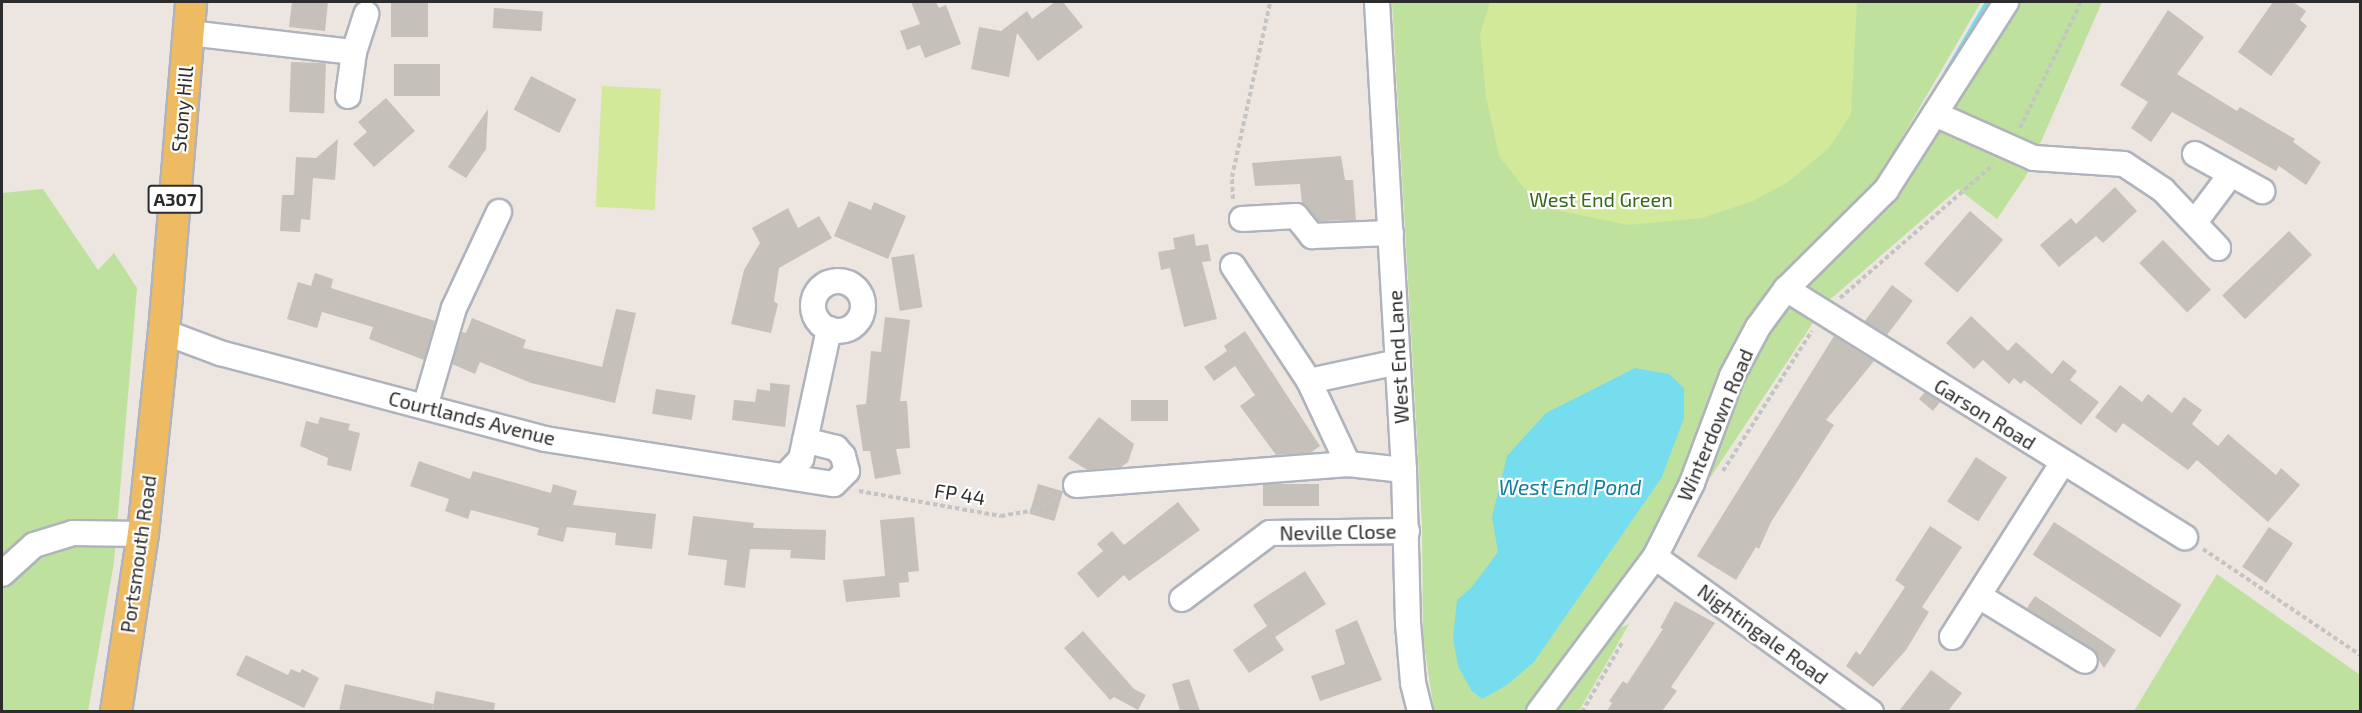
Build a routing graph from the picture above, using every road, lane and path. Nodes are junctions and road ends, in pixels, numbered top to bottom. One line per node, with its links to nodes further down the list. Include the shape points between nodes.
1 (191, 2): 7 (main road, Stony Hill / A307)
2 (1270, 2): 16 (path, via 1232,177)
3 (1377, 2): 18 (street, West End Lane)
4 (2006, 2): 10 (street, Winterdown Road)
5 (2081, 2): 11 (path)
6 (366, 14): 8 (street)
7 (189, 33): 8 (street); 24 (main road, Stony Hill / A307)
8 (354, 52): 9 (street)
9 (348, 96)
10 (1935, 114): 11 (street); 21 (street, Winterdown Road, via 1886,190)
11 (2010, 147): 17 (street, via 2034,158 2124,164 2163,190); 22 (path, via 1974,184)
12 (2195, 154): 13 (street)
13 (2231, 174): 14 (street); 17 (street)
14 (2262, 191)
15 (499, 212): 28 (street, via 454,308)
16 (1237, 215): 18 (street, via 1296,216 1312,236)
17 (2195, 222): 19 (street)
18 (1391, 233): 25 (street, West End Lane)
19 (2218, 248)
20 (1233, 266): 26 (street)
21 (1786, 289): 22 (street, Garson Road); 40 (street, Winterdown Road, via 1758,327 1732,376 1692,483)
22 (1825, 313): 31 (street, Garson Road); 34 (path)
23 (828, 329): 29 (street)
24 (164, 332): 27 (main road, Stony Hill / A307); 28 (street, Courtlands Avenue, via 220,353)
25 (1398, 362): 26 (street); 32 (street, West End Lane)
26 (1309, 381): 30 (street)
27 (158, 396): 38 (main road, Portsmouth Road / A307)
28 (425, 407): 33 (street, Courtlands Avenue, via 545,439)
29 (805, 440): 33 (street, via 801,459); 35 (street, via 836,448 843,456 847,471)
30 (1348, 464): 32 (street); 36 (street)
31 (2062, 464): 39 (street, Garson Road); 42 (street)
32 (1404, 470): 37 (street, West End Lane)
33 (787, 474): 35 (street, Courtlands Avenue)
34 (1721, 474)
35 (834, 484): 36 (path, FP 44, via 869,495 1001,516 1035,510)
36 (1076, 485)
37 (1407, 531): 43 (street, Neville Close, via 1270,533); 51 (street, West End Lane, via 1411,665)
38 (143, 534): 41 (street, via 73,533 33,545); 50 (main road, Portsmouth Road / A307)
39 (2185, 537): 46 (path)
40 (1655, 557): 48 (street, Nightingale Road); 49 (street, Winterdown Road)
41 (2, 574)
42 (1979, 596): 45 (street); 47 (street)
43 (1182, 599)
44 (1628, 634): 52 (path)
45 (1952, 638)
46 (2361, 655)
47 (2085, 661)
48 (1848, 704): 53 (street, Nightingale Road)
49 (1542, 710)
50 (116, 711)
51 (1420, 711)
52 (1582, 711)
53 (1871, 711)

